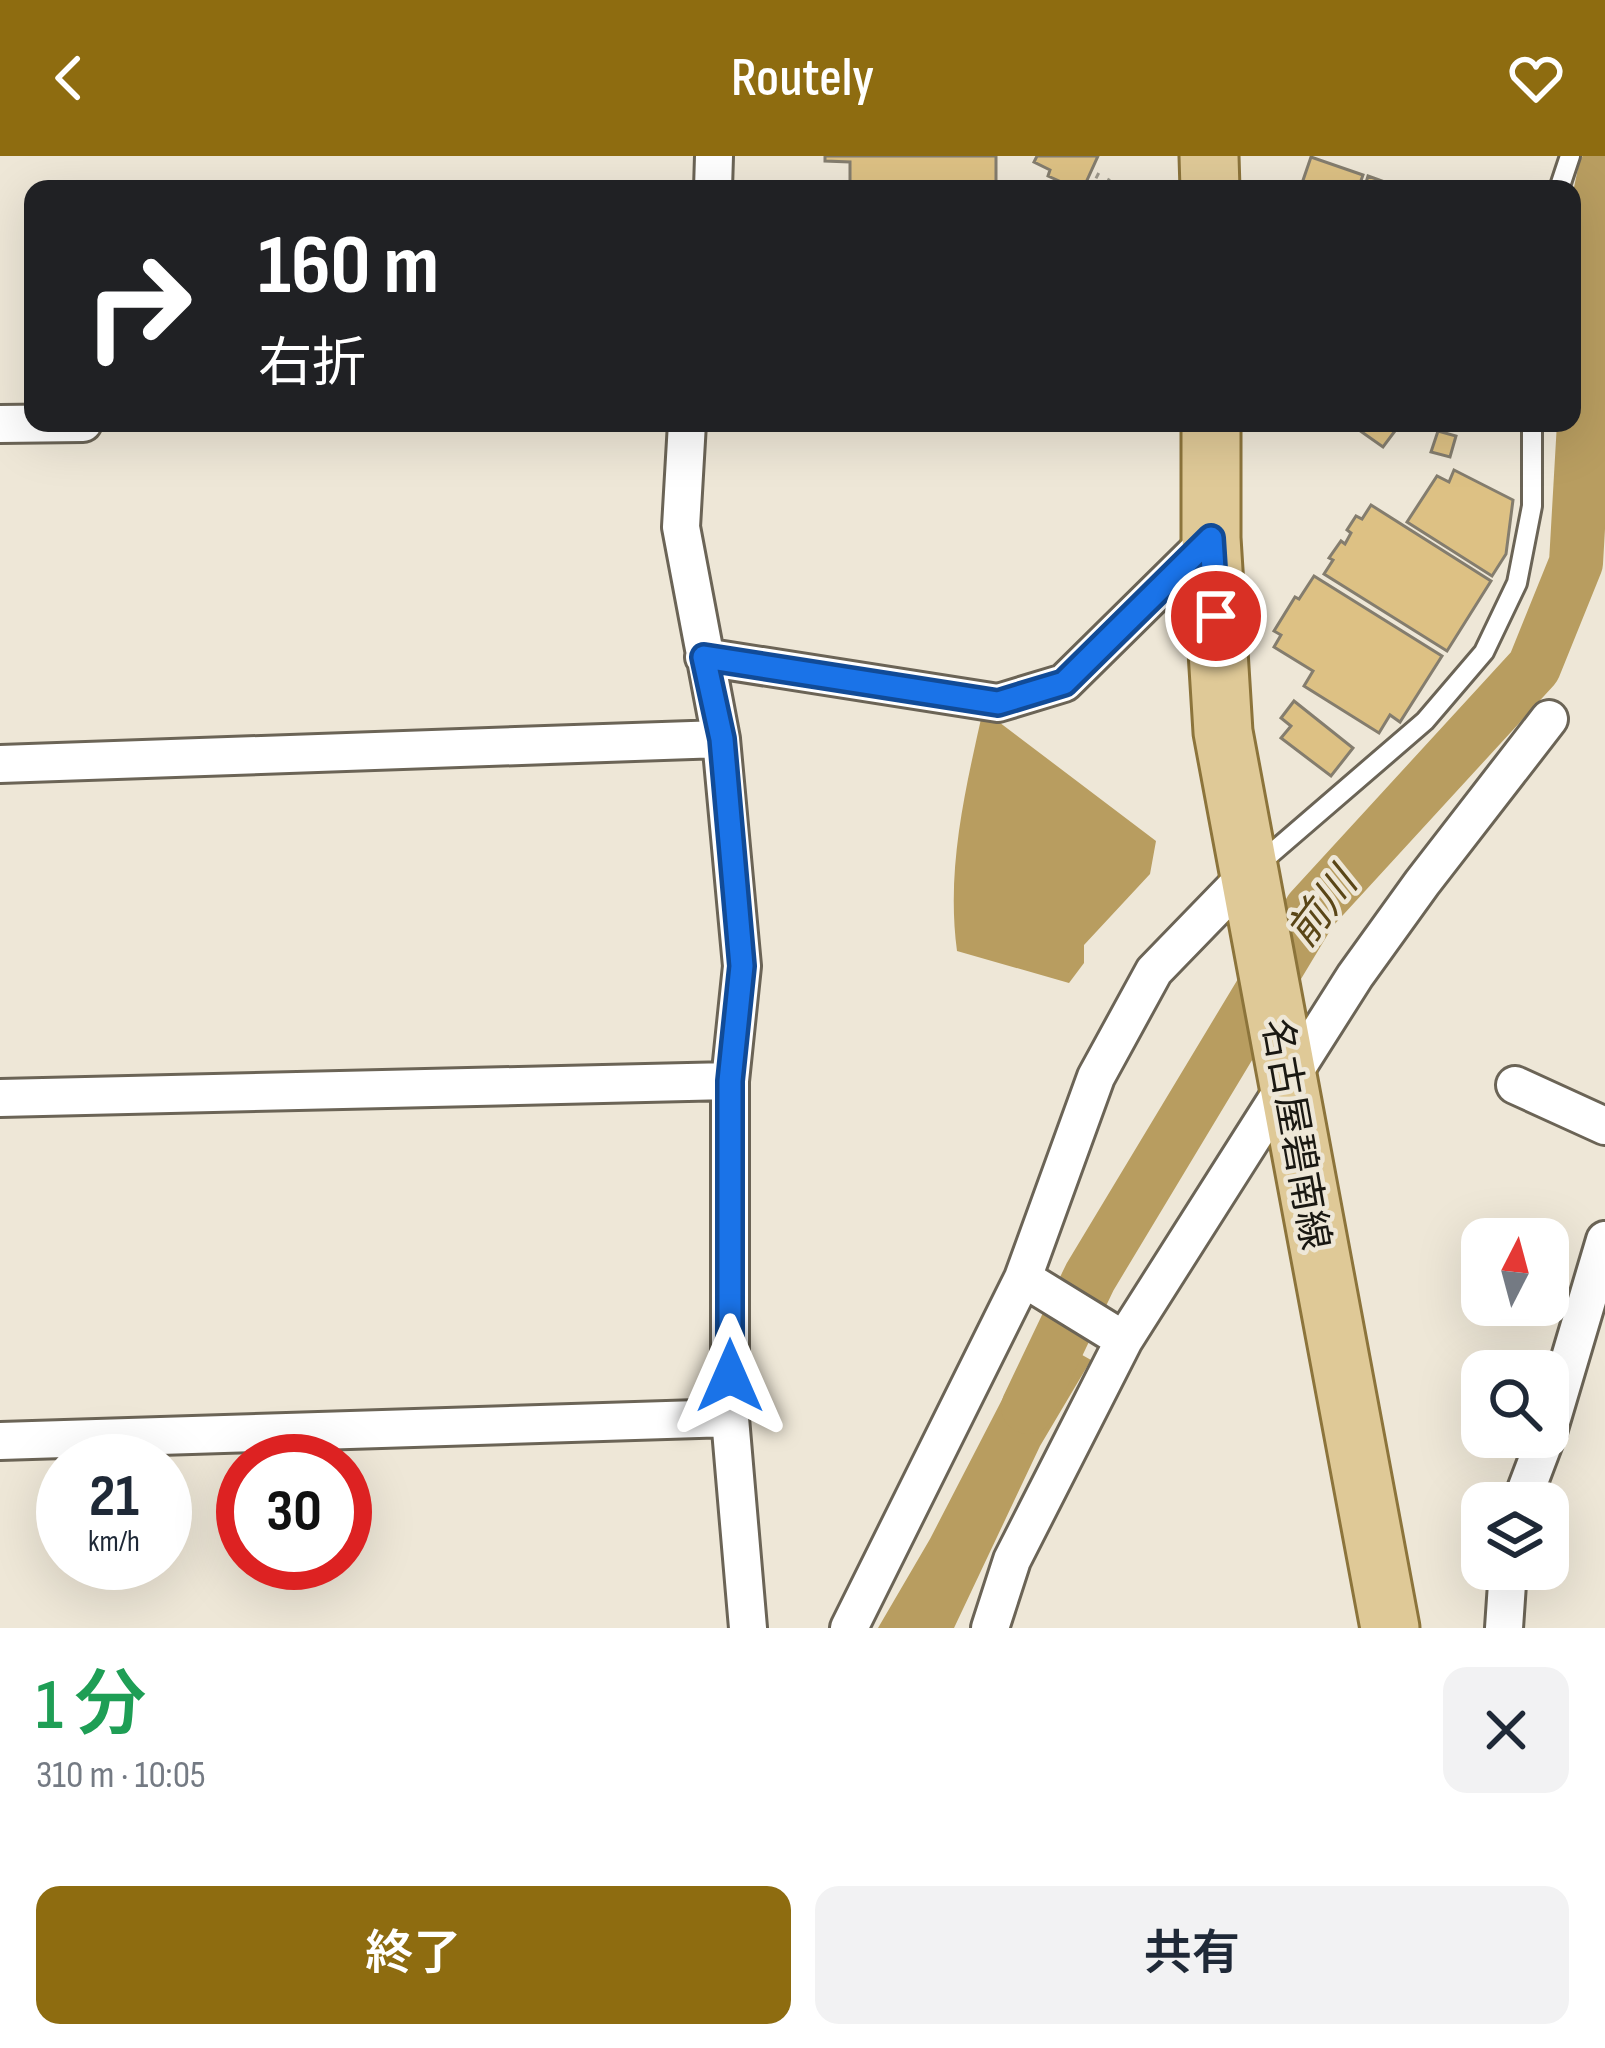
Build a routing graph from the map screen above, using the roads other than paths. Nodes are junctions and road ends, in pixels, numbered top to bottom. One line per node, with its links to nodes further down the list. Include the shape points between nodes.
1 (686, 432): 5 (street, via 681,527)
2 (1211, 432): 4 (main road, 名古屋碧南線)
3 (1532, 432): 9 (lane, via 1532,506 1517,583 1484,652 1425,721)
4 (1211, 538): 5 (street, via 1064,683 998,703); 9 (main road, 名古屋碧南線, via 1223,732)
5 (704, 657): 7 (street)
6 (1550, 719): 11 (street, via 1421,883)
7 (722, 739): 8 (street); 10 (street, via 742,966)
8 (0, 764)
9 (1251, 871): 11 (main road, 名古屋碧南線); 16 (street, via 1154,971 1096,1077)
10 (730, 1081): 13 (street); 19 (street)
11 (1286, 1083): 17 (street); 25 (main road, 名古屋碧南線)
12 (1515, 1085): 14 (street)
13 (0, 1098)
14 (1605, 1126)
15 (1605, 1240): 18 (street)
16 (1024, 1279): 17 (street); 23 (street)
17 (1123, 1339): 24 (street, via 1012,1560)
18 (1569, 1360)
19 (730, 1418): 20 (street); 22 (street)
20 (0, 1441)
21 (1507, 1590): 26 (street)
22 (748, 1628)
23 (849, 1628)
24 (990, 1628)
25 (1390, 1628)
26 (1504, 1628)

